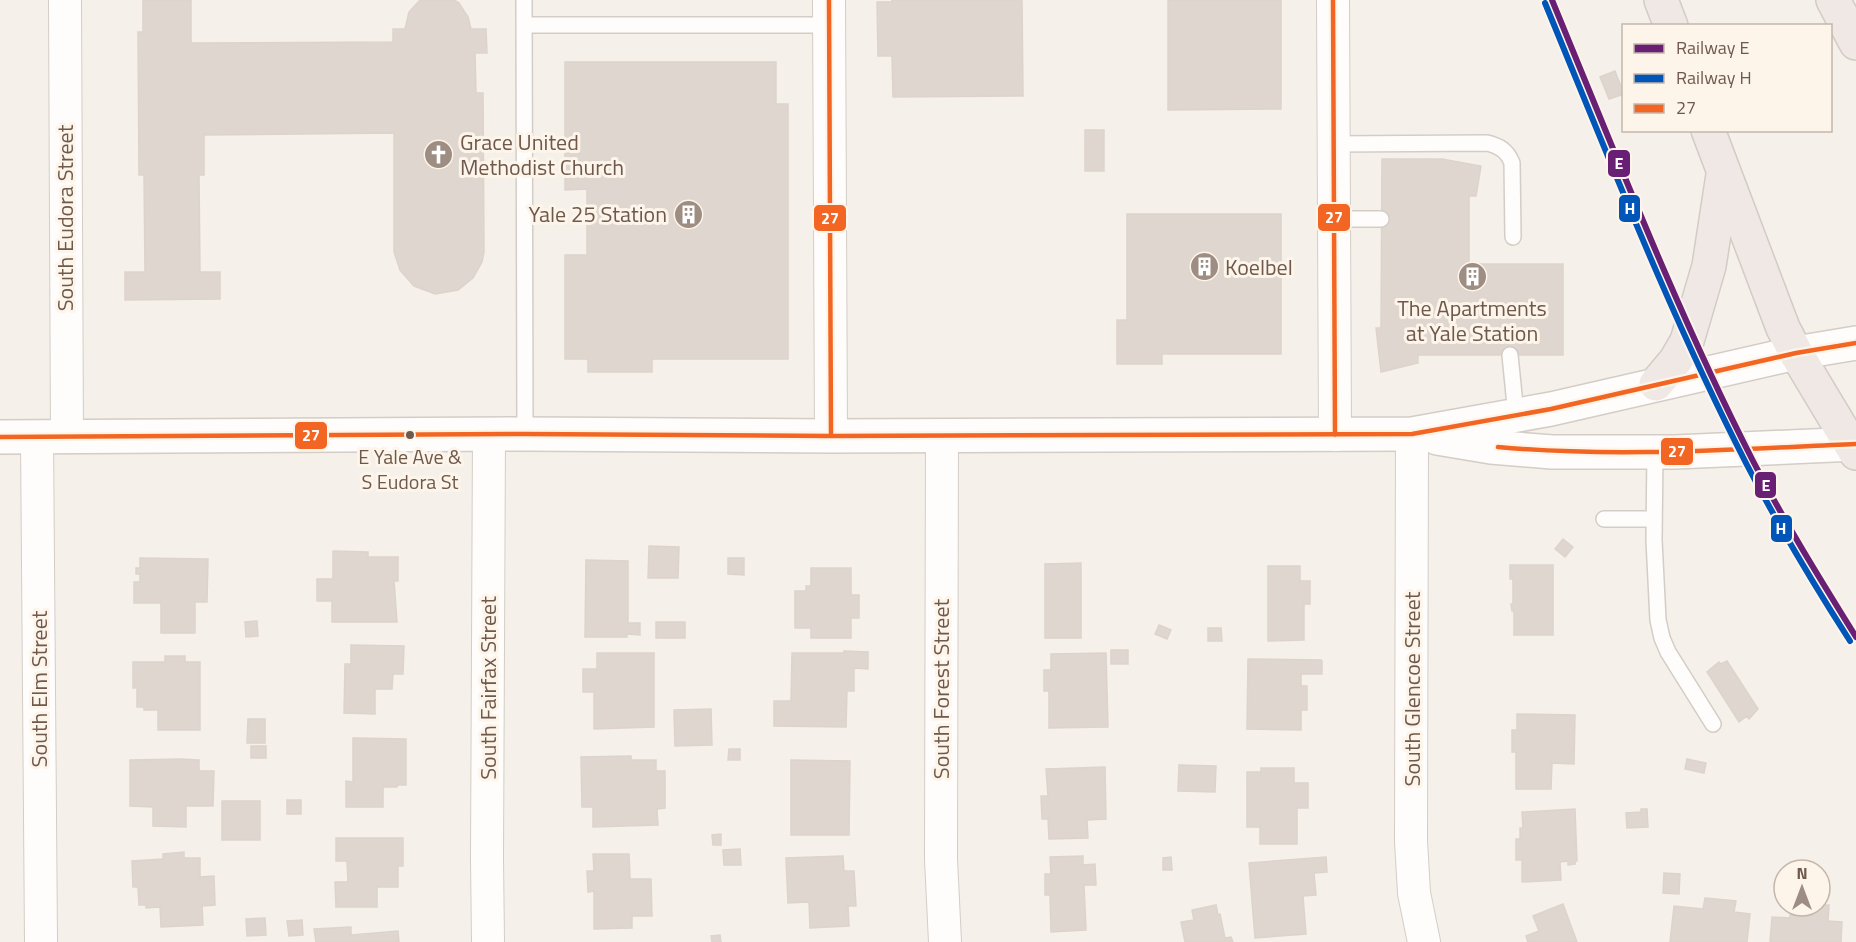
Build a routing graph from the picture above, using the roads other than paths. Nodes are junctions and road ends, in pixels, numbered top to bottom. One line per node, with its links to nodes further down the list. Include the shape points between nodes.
1 (65, 0): 28 (street, South Eudora Street)
2 (524, 0): 8 (lane)
3 (1333, 0): 11 (street)
4 (1661, 0): 7 (highway)
5 (1833, 0): 9 (highway)
6 (829, 13): 8 (lane); 25 (street)
7 (1670, 24)
8 (525, 26): 21 (lane)
9 (1856, 43)
10 (1709, 132): 12 (highway)
11 (1334, 144): 13 (street); 15 (lane, via 1487,143 1500,147 1512,163)
12 (1723, 173): 17 (highway); 19 (highway, via 1712,250 1695,317 1676,360)
13 (1334, 219): 14 (lane); 24 (street)
14 (1381, 219)
15 (1514, 237)
16 (1856, 343): 17 (main road)
17 (1796, 352): 19 (main road); 29 (highway)
18 (1510, 355): 20 (lane)
19 (1656, 384): 20 (main road)
20 (1516, 415): 22 (main road)
21 (525, 434): 23 (main road); 25 (main road)
22 (1412, 434): 24 (main road); 30 (main road, via 1552,452); 37 (street, South Glencoe Street, via 1411,841 1414,893)
23 (489, 435): 28 (main road); 35 (street, South Fairfax Street)
24 (1335, 435): 26 (main road)
25 (831, 436): 26 (main road)
26 (942, 436): 36 (street, South Forest Street, via 941,859)
27 (0, 437): 28 (main road)
28 (52, 437): 34 (street, South Elm Street)
29 (1855, 444): 30 (main road)
30 (1655, 452): 32 (lane)
31 (1604, 519): 32 (lane)
32 (1654, 519): 33 (lane, via 1656,610 1662,638)
33 (1713, 724)
34 (41, 942)
35 (489, 942)
36 (945, 942)
37 (1424, 942)

